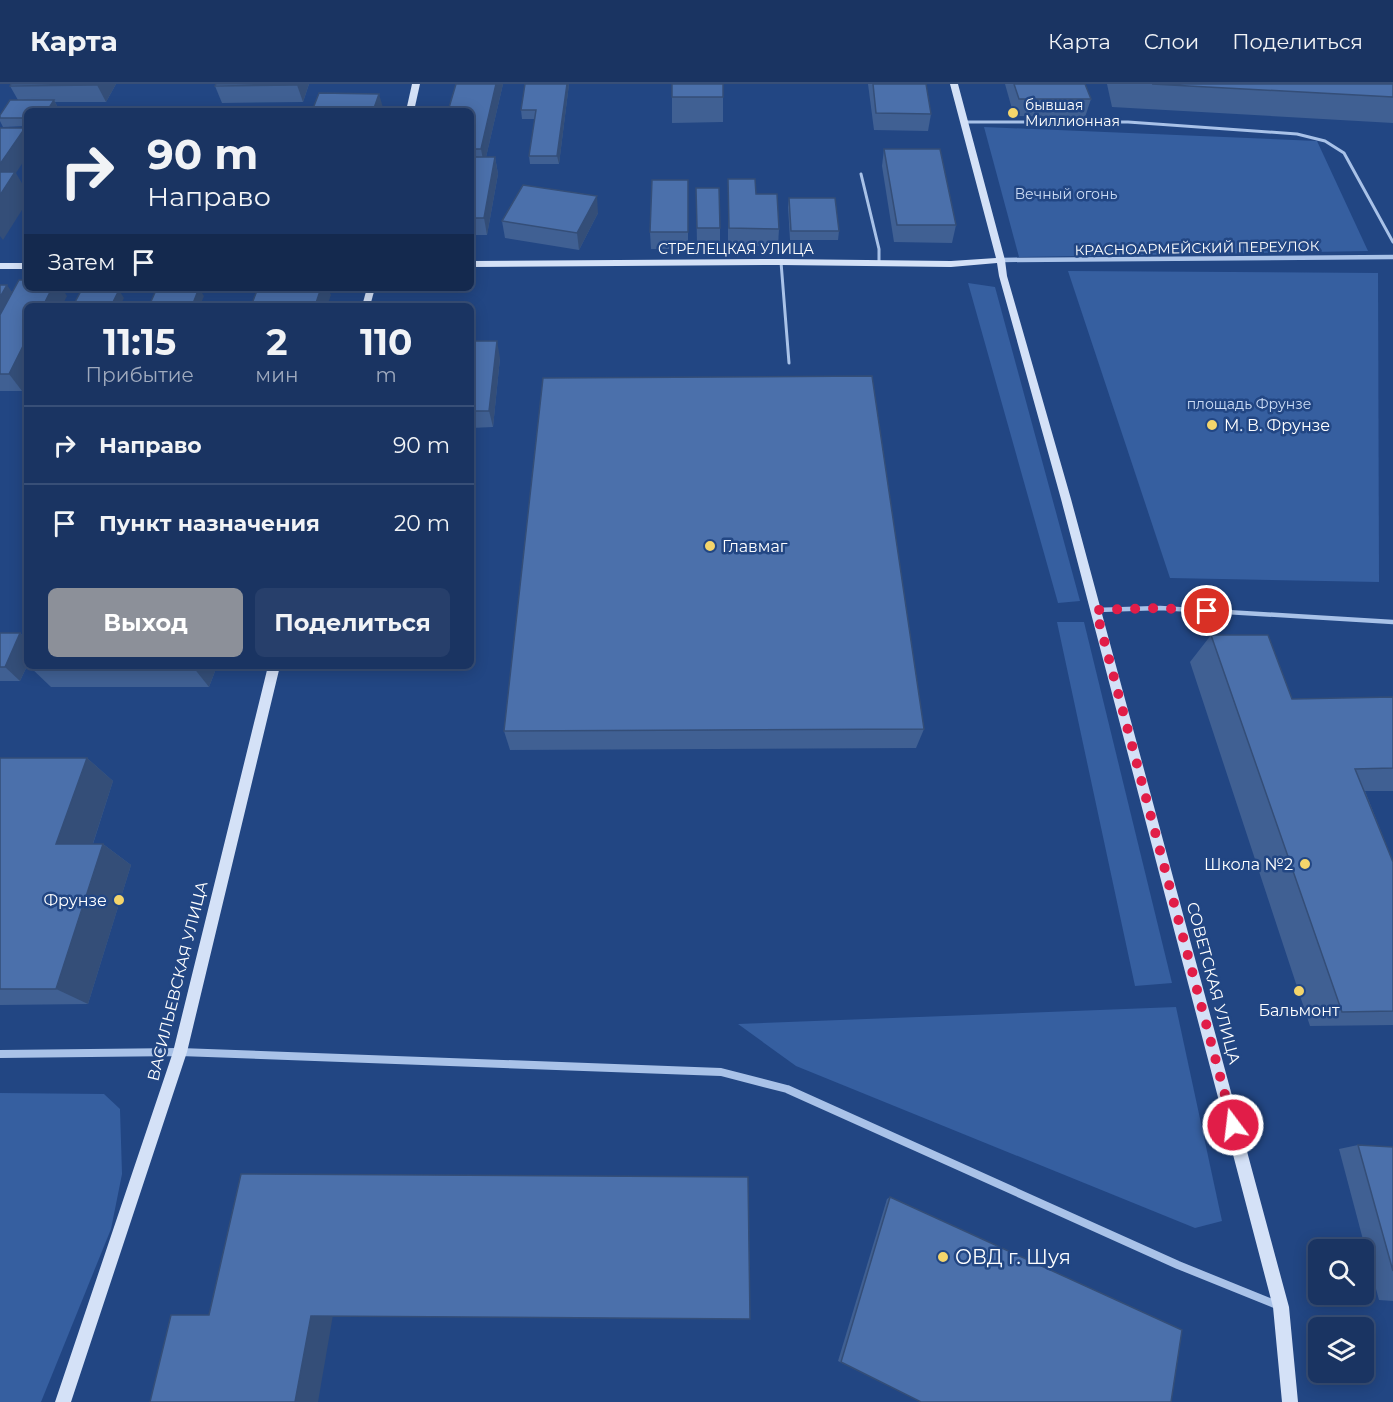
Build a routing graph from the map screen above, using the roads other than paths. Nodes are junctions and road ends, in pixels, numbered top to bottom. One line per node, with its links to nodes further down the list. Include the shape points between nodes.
1 (416, 84): 3 (street)
2 (954, 84): 4 (street)
3 (411, 108)
4 (963, 122): 6 (lane, via 1128,123 1298,134 1325,141 1344,153); 8 (street)
5 (861, 174): 10 (lane)
6 (1393, 242)
7 (1393, 257): 8 (street, КРАСНОАРМЕЙСКИЙ ПЕРЕУЛОК)
8 (1001, 260): 10 (street, СТРЕЛЕЦКАЯ УЛИЦА); 15 (street)
9 (781, 262): 10 (street, СТРЕЛЕЦКАЯ УЛИЦА); 11 (street, СТРЕЛЕЦКАЯ УЛИЦА); 14 (lane)
10 (879, 263)
11 (474, 264)
12 (0, 266): 13 (street)
13 (24, 266)
14 (789, 363)
15 (1096, 610): 16 (lane, via 1160,608); 20 (street, СОВЕТСКАЯ УЛИЦА)
16 (1393, 622)
17 (273, 669): 18 (street, ВАСИЛЬЕВСКАЯ УЛИЦА)
18 (180, 1052): 19 (street); 20 (street, via 721,1072 787,1089 1178,1265); 21 (street, ВАСИЛЬЕВСКАЯ УЛИЦА)
19 (0, 1054)
20 (1281, 1306): 22 (street, СОВЕТСКАЯ УЛИЦА)
21 (63, 1402)
22 (1290, 1402)

